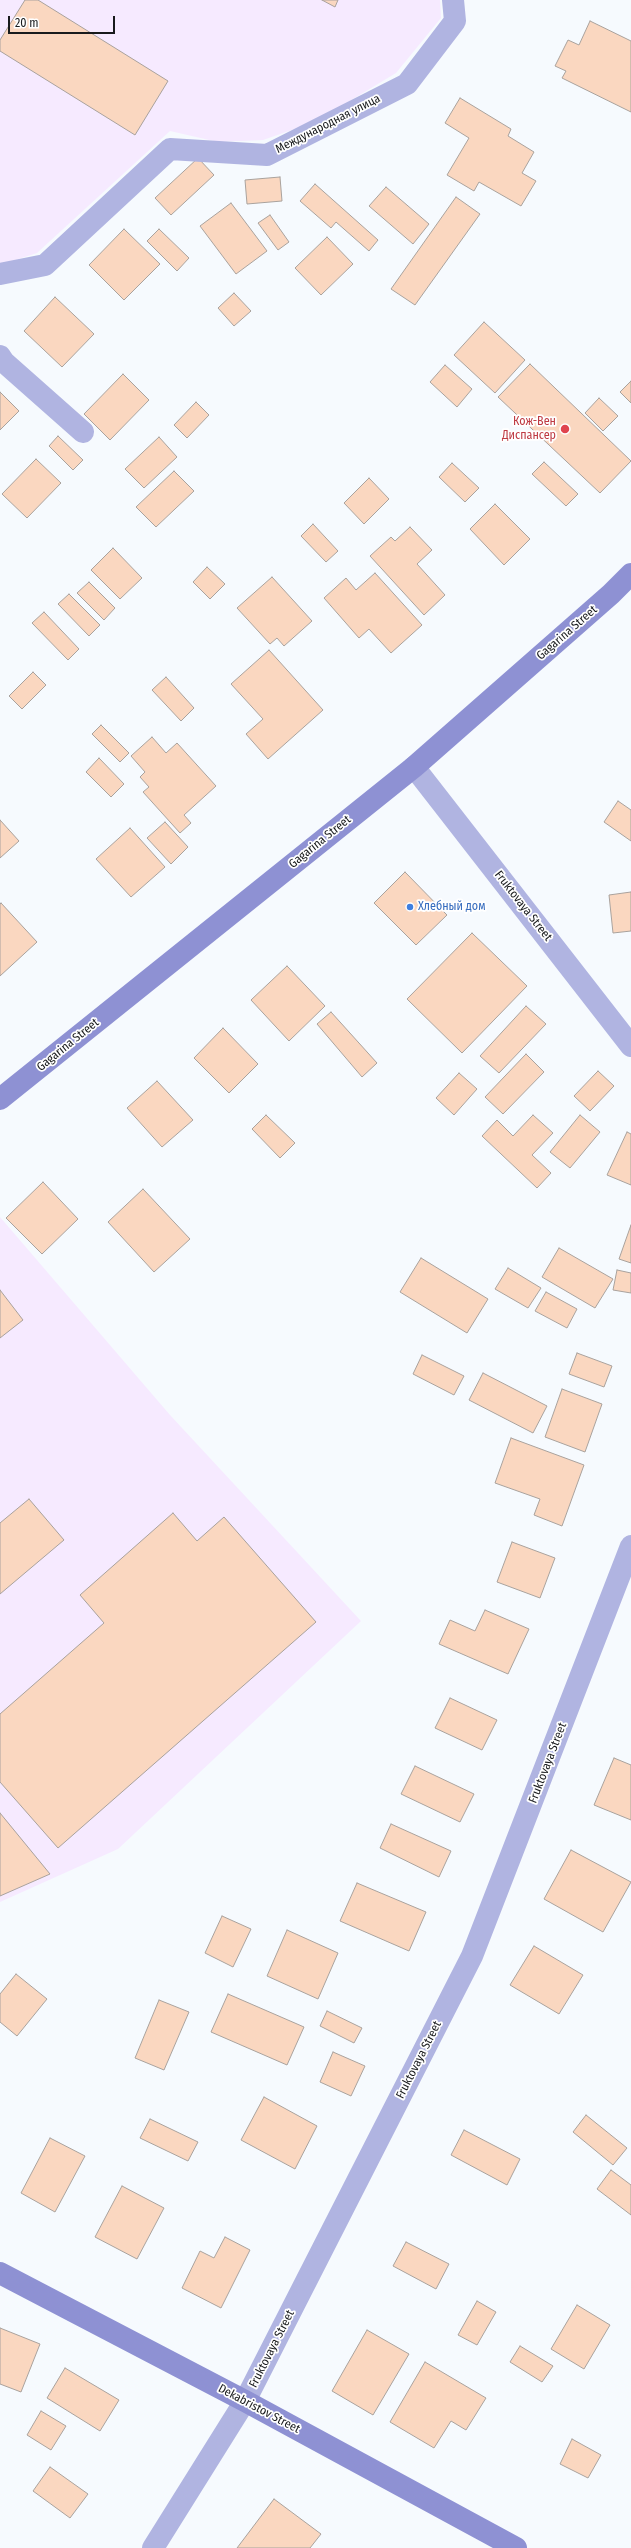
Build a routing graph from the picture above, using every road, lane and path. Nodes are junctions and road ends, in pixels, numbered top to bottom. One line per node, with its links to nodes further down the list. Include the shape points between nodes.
1 (453, 0): 2 (street, Международная улица, via 455,21 407,84 267,155 170,149 44,265)
2 (0, 274)
3 (0, 356): 4 (street)
4 (83, 432)
5 (631, 574): 6 (street, Gagarina Street)
6 (414, 767): 7 (street, Fruktovaya Street); 8 (street, Gagarina Street)
7 (631, 1046)
8 (0, 1099)
9 (631, 1546): 11 (street, Fruktovaya Street, via 472,1956)
10 (0, 2272): 11 (street, Dekabristov Street)
11 (245, 2401): 12 (street, Fruktovaya Street); 13 (street, Dekabristov Street)
12 (153, 2548)
13 (516, 2548)

